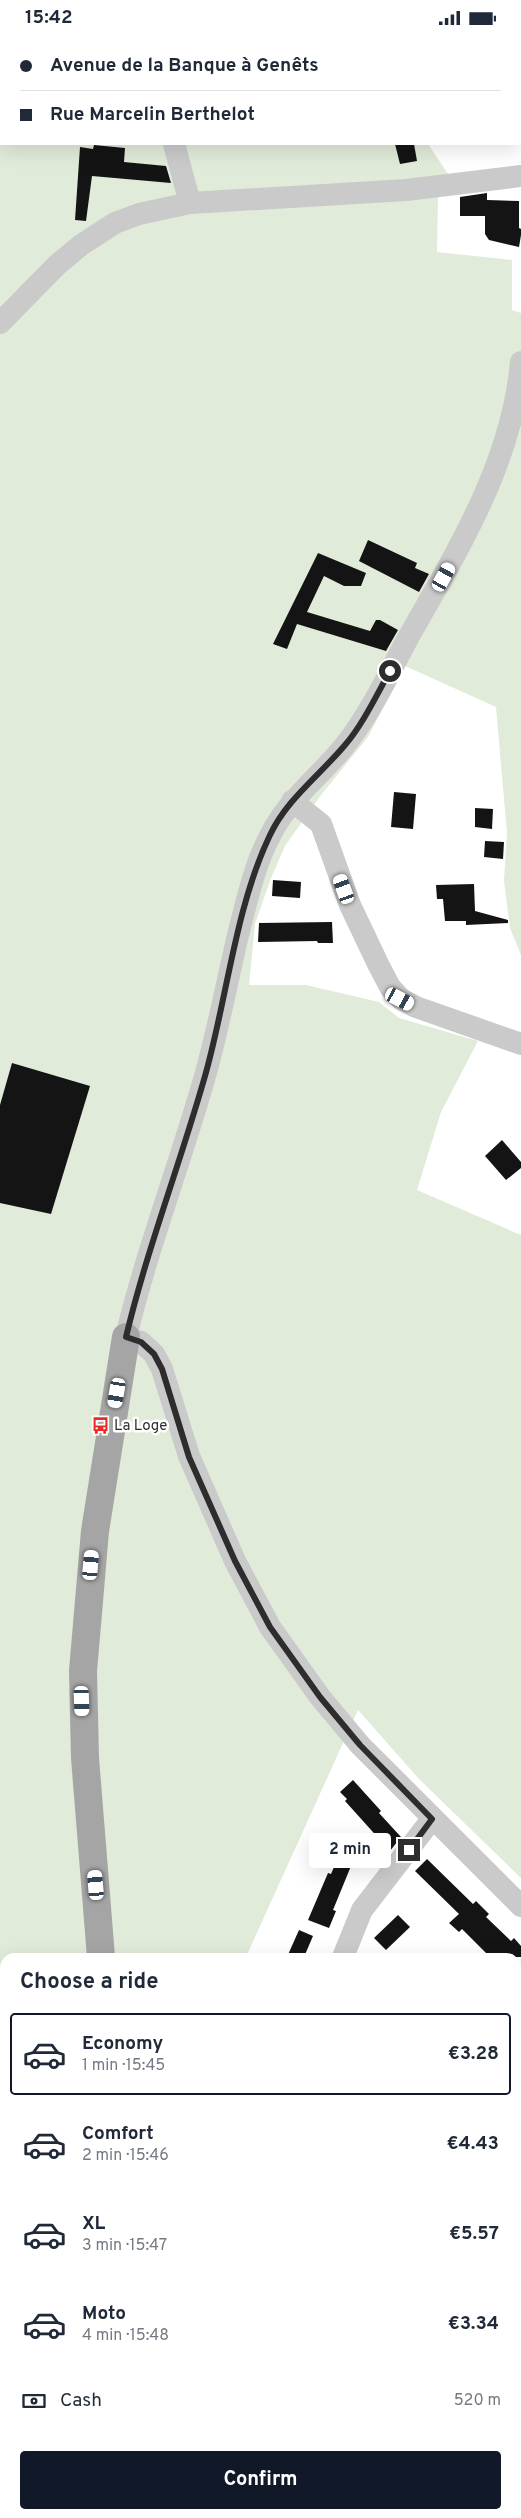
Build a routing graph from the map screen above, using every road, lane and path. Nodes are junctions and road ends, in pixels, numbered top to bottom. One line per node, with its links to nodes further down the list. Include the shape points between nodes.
1 (174, 145): 3 (street)
2 (521, 176): 3 (street, via 444,187)
3 (190, 203): 4 (street, via 140,214 97,234 58,265)
4 (0, 323)
5 (521, 362): 6 (street, via 516,397 501,451 456,555 359,725 337,755)
6 (292, 801): 7 (street, via 321,824 362,931 390,987 400,999); 8 (street, via 271,834 256,870 205,1075 139,1283)
7 (521, 1044)
8 (126, 1337): 9 (street, via 141,1342 154,1354 162,1369 189,1457 235,1561 270,1627 320,1697 360,1745); 11 (main road, via 94,1531 83,1671 85,1758)
9 (432, 1819): 10 (street); 12 (street, via 362,1910)
10 (521, 1906)
11 (101, 1953)
12 (345, 1953)

